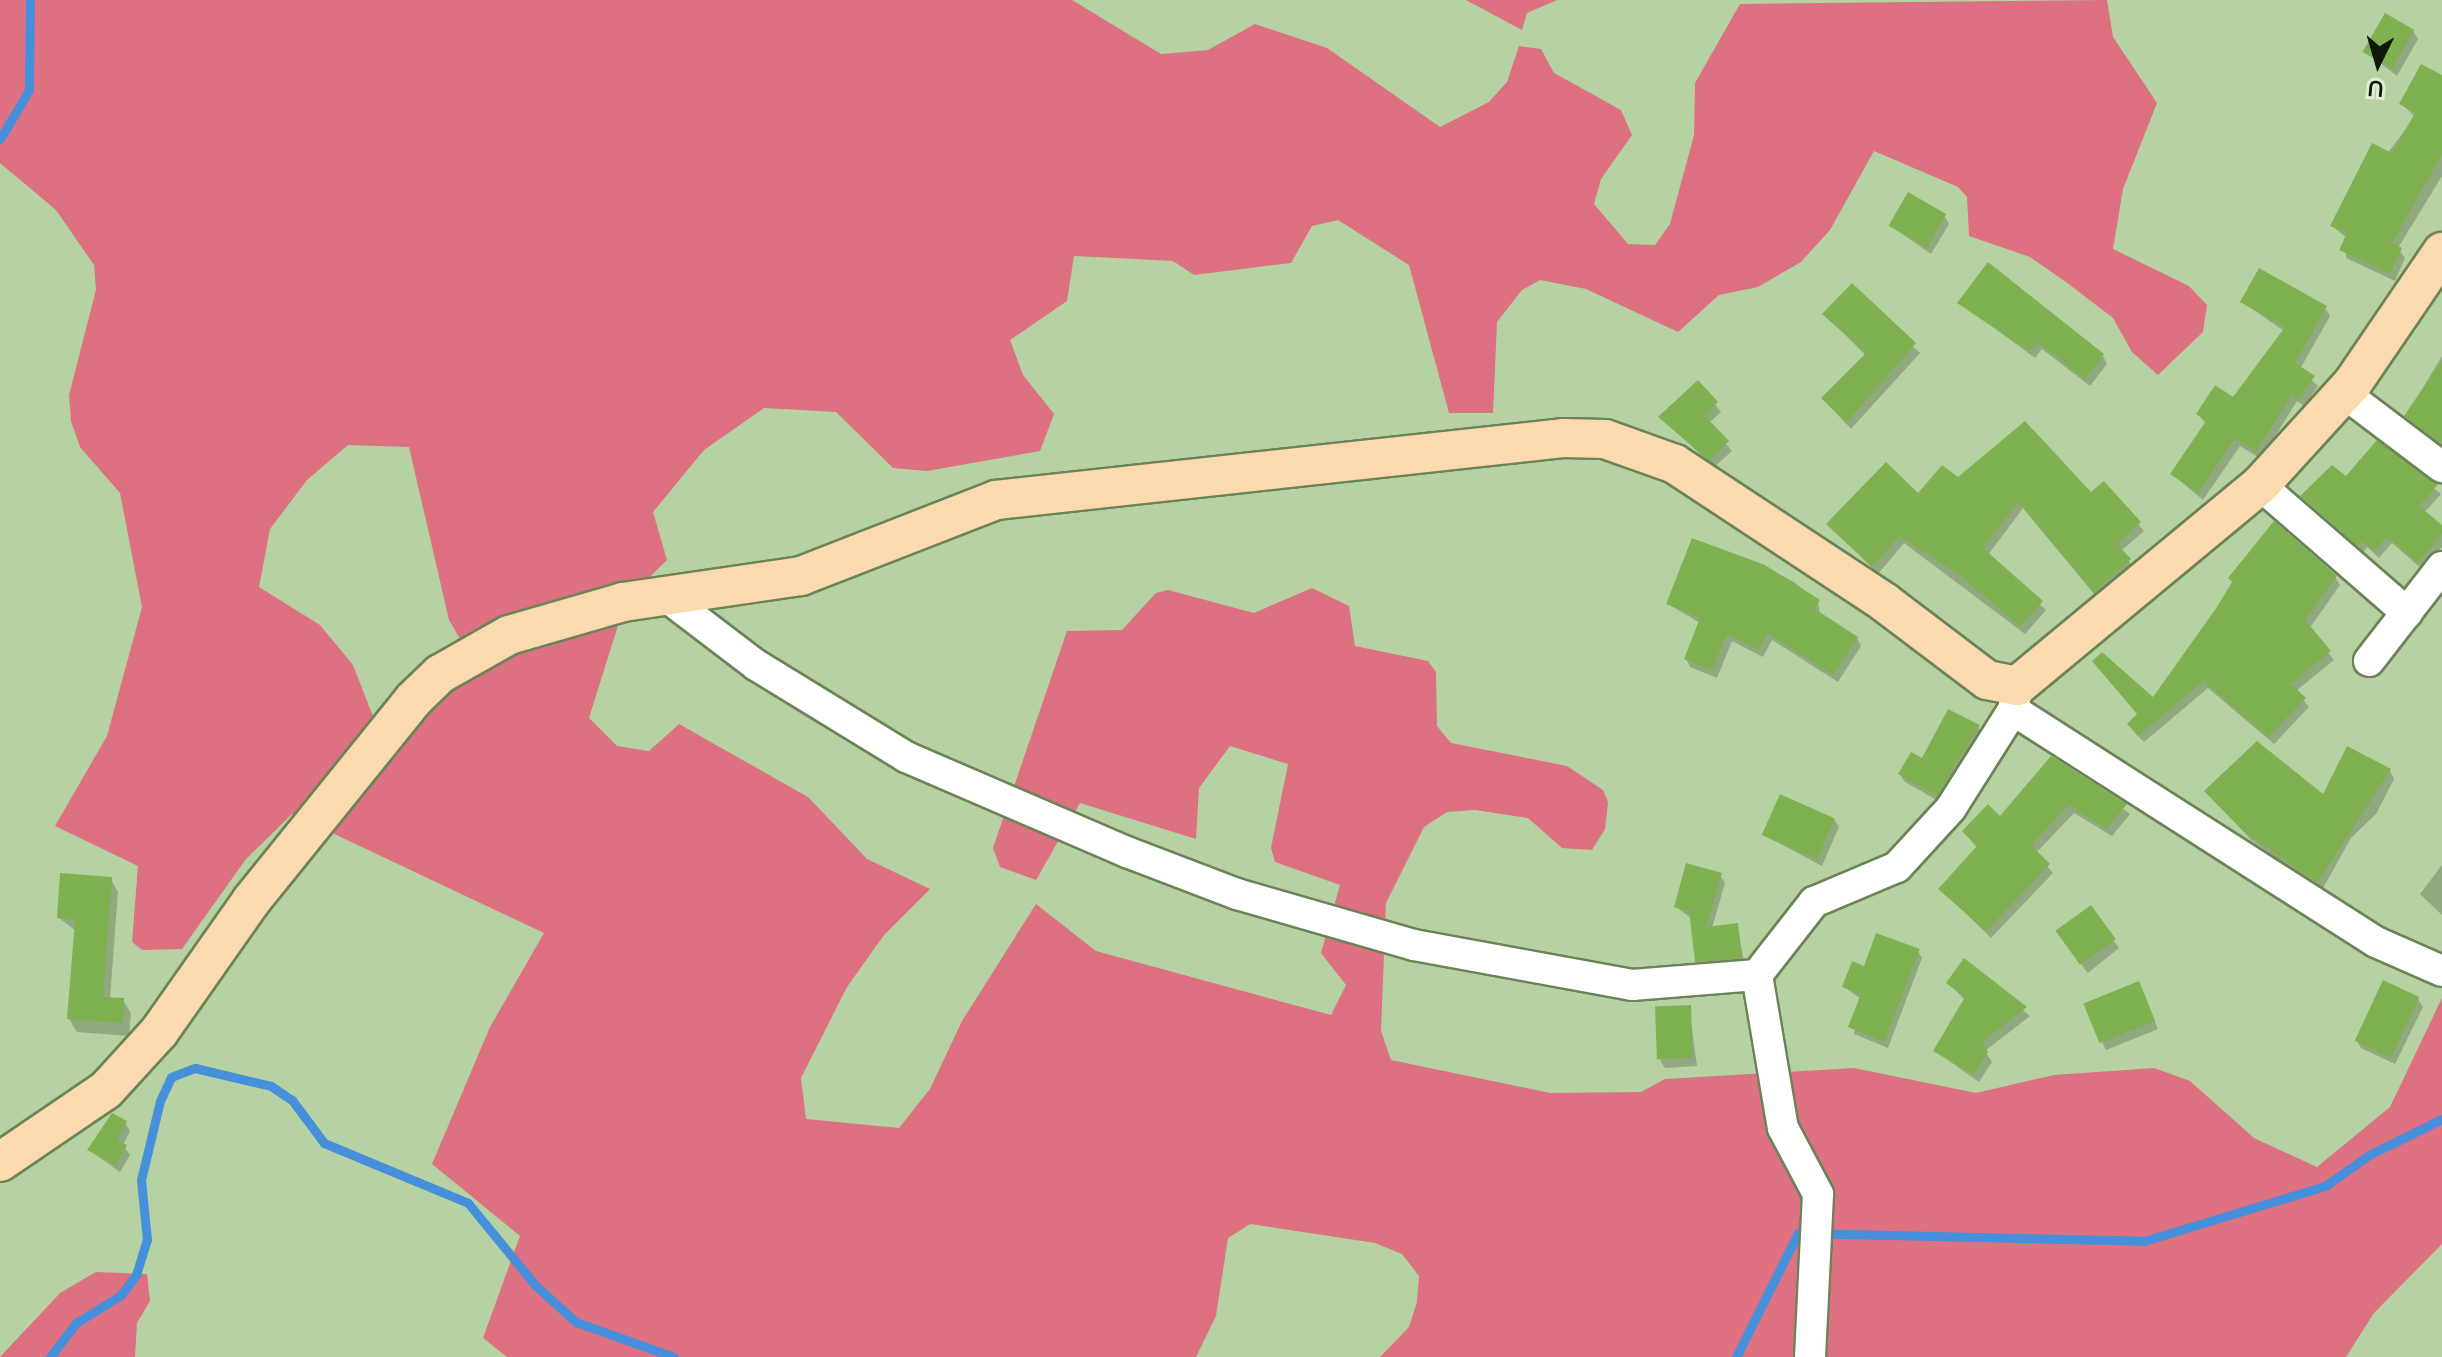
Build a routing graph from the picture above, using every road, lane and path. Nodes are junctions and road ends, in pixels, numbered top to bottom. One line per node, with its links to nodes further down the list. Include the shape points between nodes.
1 (2442, 252): 2 (main road)
2 (2344, 393): 3 (street); 4 (main road)
3 (2442, 467)
4 (2260, 485): 7 (street); 9 (main road)
5 (2442, 567): 7 (street)
6 (664, 595): 9 (main road, via 838,566 996,500 1563,438 1605,439 1675,464 1884,602); 11 (street, via 756,665 906,757 1237,894 1414,945 1632,985); 12 (main road, via 558,617 497,640 440,674 298,842 159,1032 106,1090)
7 (2407, 613): 8 (street)
8 (2369, 661)
9 (2015, 698): 10 (street, via 2376,942); 11 (street, via 1951,808 1897,867 1806,908)
10 (2442, 971)
11 (1757, 975): 13 (street, via 1783,1128 1818,1194 1820,1255)
12 (0, 1162)
13 (1810, 1357)

